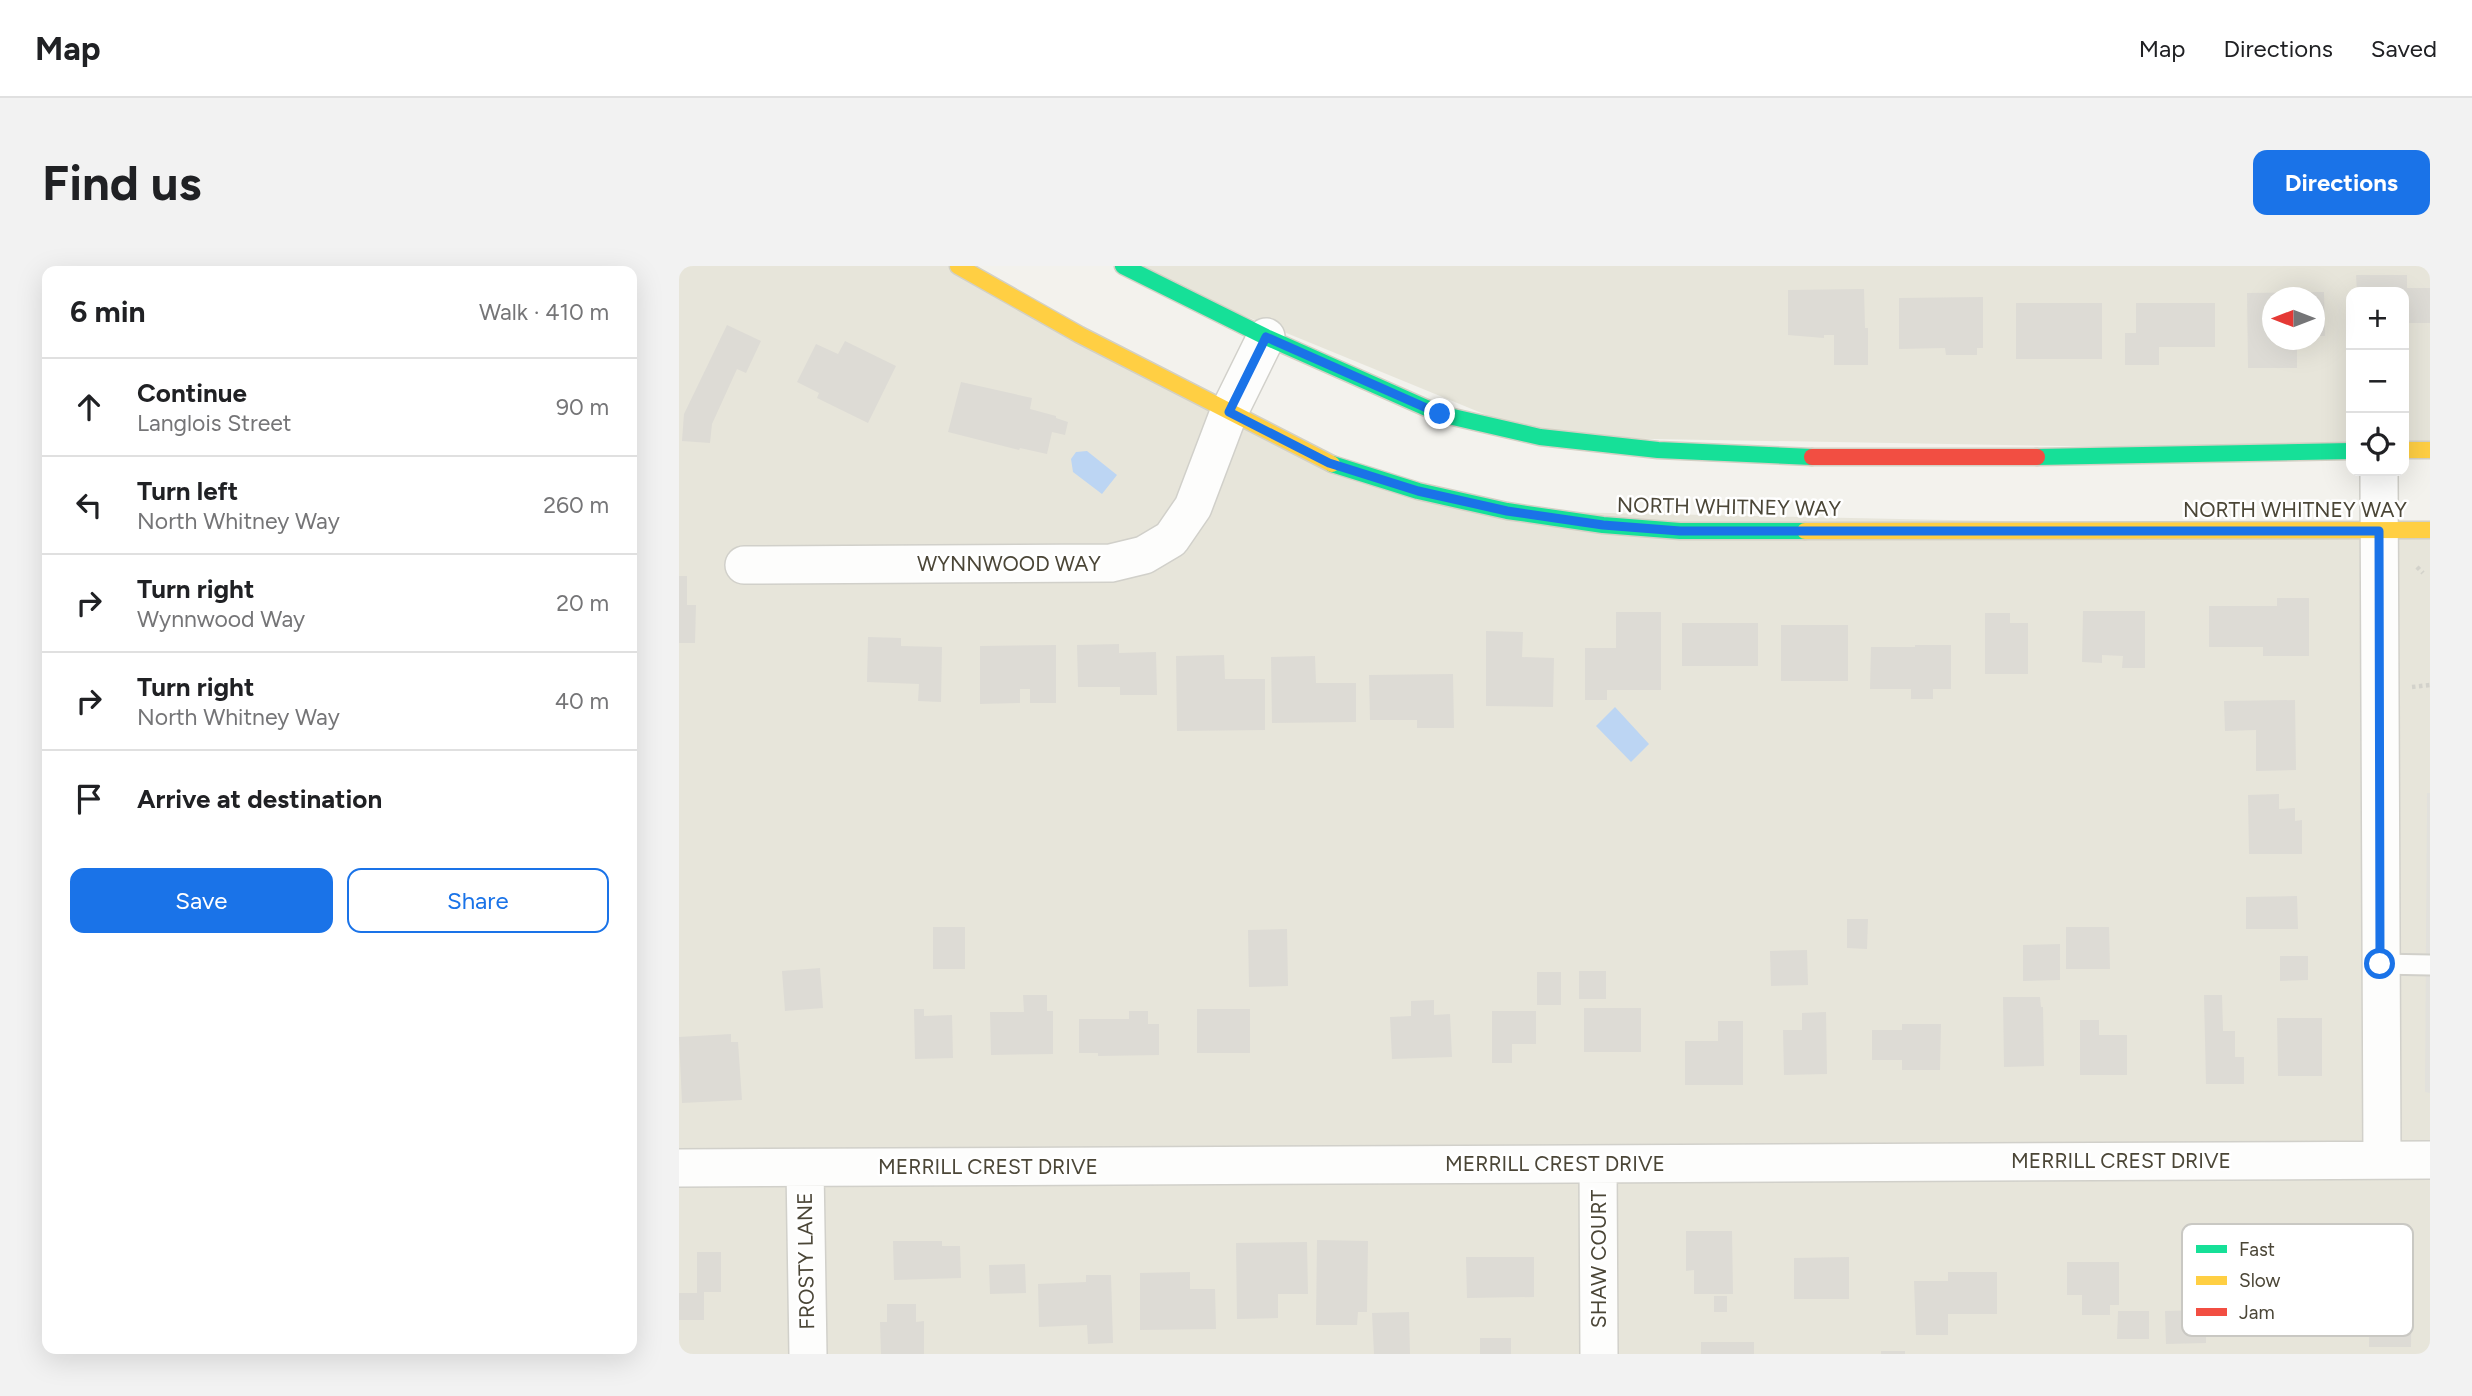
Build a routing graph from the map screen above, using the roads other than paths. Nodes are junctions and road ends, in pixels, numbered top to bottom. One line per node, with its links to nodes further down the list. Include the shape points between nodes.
1 (958, 266): 4 (main road, NORTH WHITNEY WAY)
2 (1123, 266): 3 (main road)
3 (1266, 337): 4 (street, WYNNWOOD WAY); 7 (main road, via 1440,414 1540,437 1658,450 1989,458)
4 (1229, 412): 10 (main road, NORTH WHITNEY WAY, via 1329,463 1418,491 1507,511 1603,525 1680,531); 11 (street, WYNNWOOD WAY, via 1193,507 1171,539 1143,555 1111,564)
5 (2409, 450): 6 (main road)
6 (2430, 450)
7 (2346, 451)
8 (2379, 476): 10 (street)
9 (2430, 530): 10 (main road, NORTH WHITNEY WAY)
10 (2379, 531): 12 (street)
11 (744, 565)
12 (2380, 964): 13 (lane); 14 (street)
13 (2430, 965)
14 (2382, 1160): 15 (street, MERRILL CREST DRIVE); 16 (street, MERRILL CREST DRIVE)
15 (2430, 1160)
16 (1598, 1164): 18 (street, MERRILL CREST DRIVE); 20 (street, SHAW COURT)
17 (679, 1168): 18 (street, MERRILL CREST DRIVE)
18 (805, 1168): 19 (street, FROSTY LANE)
19 (808, 1354)
20 (1599, 1354)

